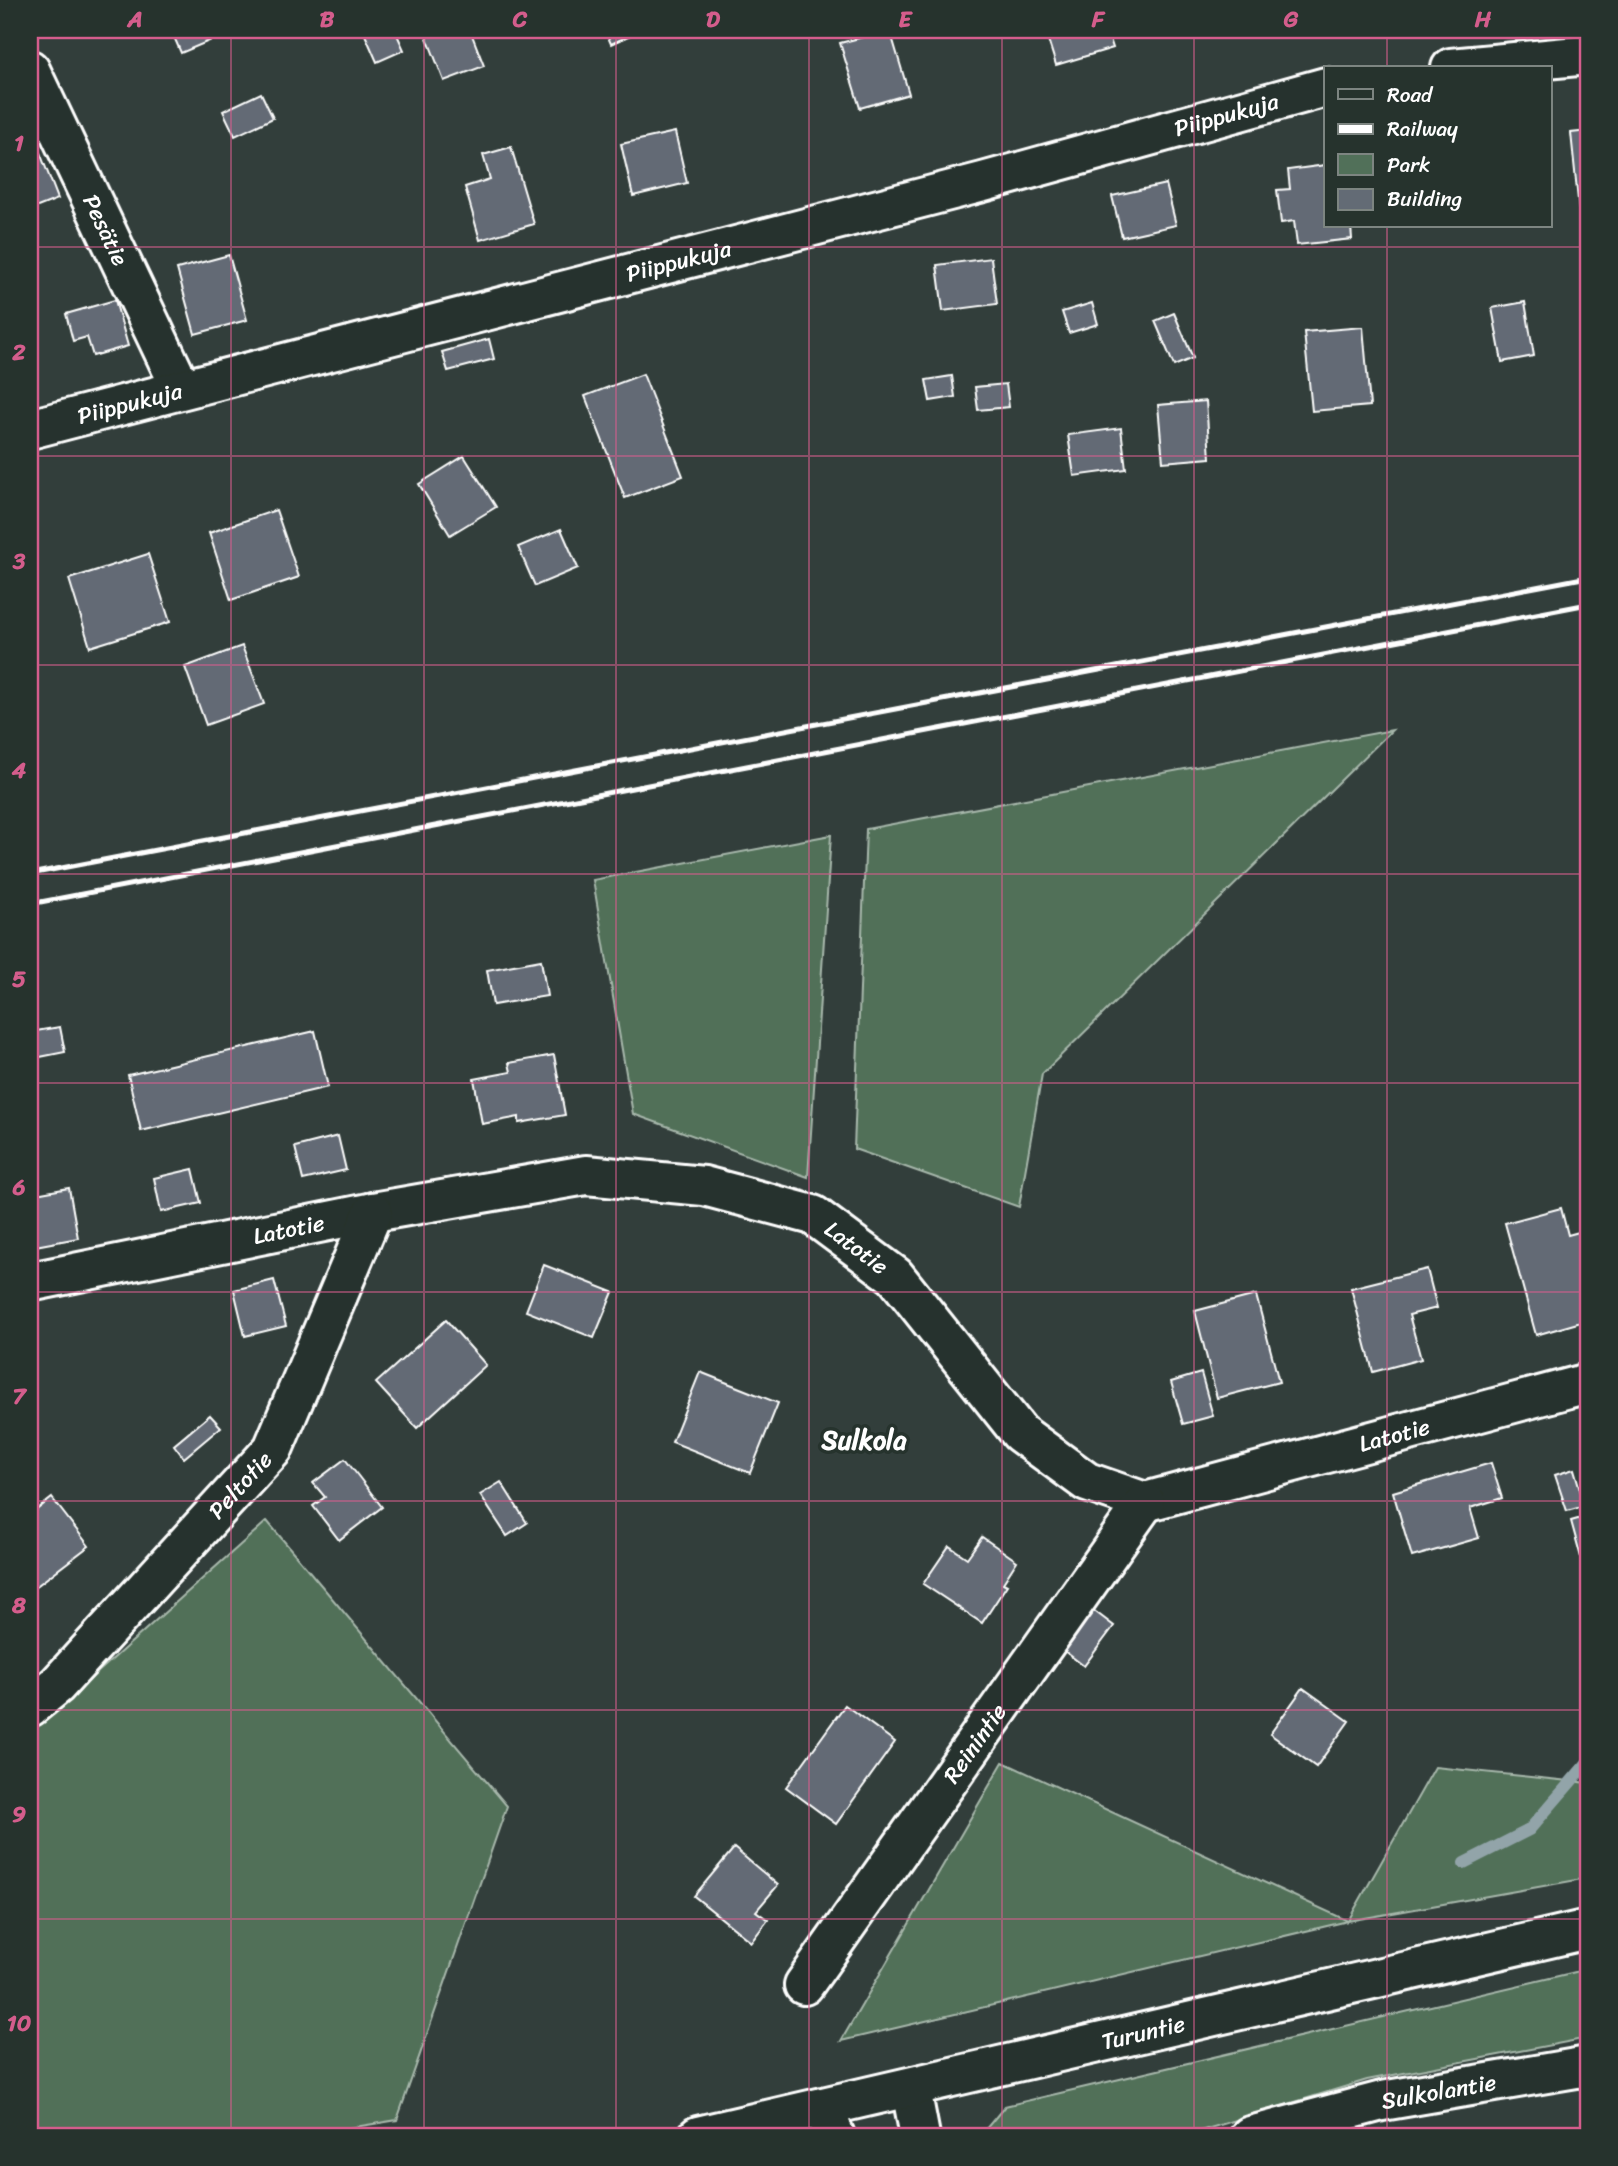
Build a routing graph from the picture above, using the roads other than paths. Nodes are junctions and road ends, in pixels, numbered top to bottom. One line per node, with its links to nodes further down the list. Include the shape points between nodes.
1 (1588, 55): 2 (street)
2 (1472, 66)
3 (30, 70): 5 (street, Pesätie)
4 (1324, 88): 5 (street, Piippukuja, via 983,182)
5 (181, 388): 6 (street, Piippukuja)
6 (30, 429)
7 (373, 1212): 8 (street, Latotie); 10 (street, Latotie, via 586,1175 704,1186 813,1215 895,1276 1020,1433 1087,1482); 11 (street, Peltotie, via 273,1448 57,1685)
8 (30, 1282)
9 (1588, 1384): 10 (street, Latotie)
10 (1145, 1502): 13 (street, Reinintie)
11 (30, 1707)
12 (1588, 1929): 15 (street, Turuntie)
13 (804, 1985)
14 (1588, 2066): 19 (street, Sulkolantie, via 1382,2101)
15 (911, 2089): 16 (street, Turuntie); 18 (street)
16 (829, 2122): 17 (street, Turuntie)
17 (698, 2136)
18 (920, 2136)
19 (1250, 2136)

